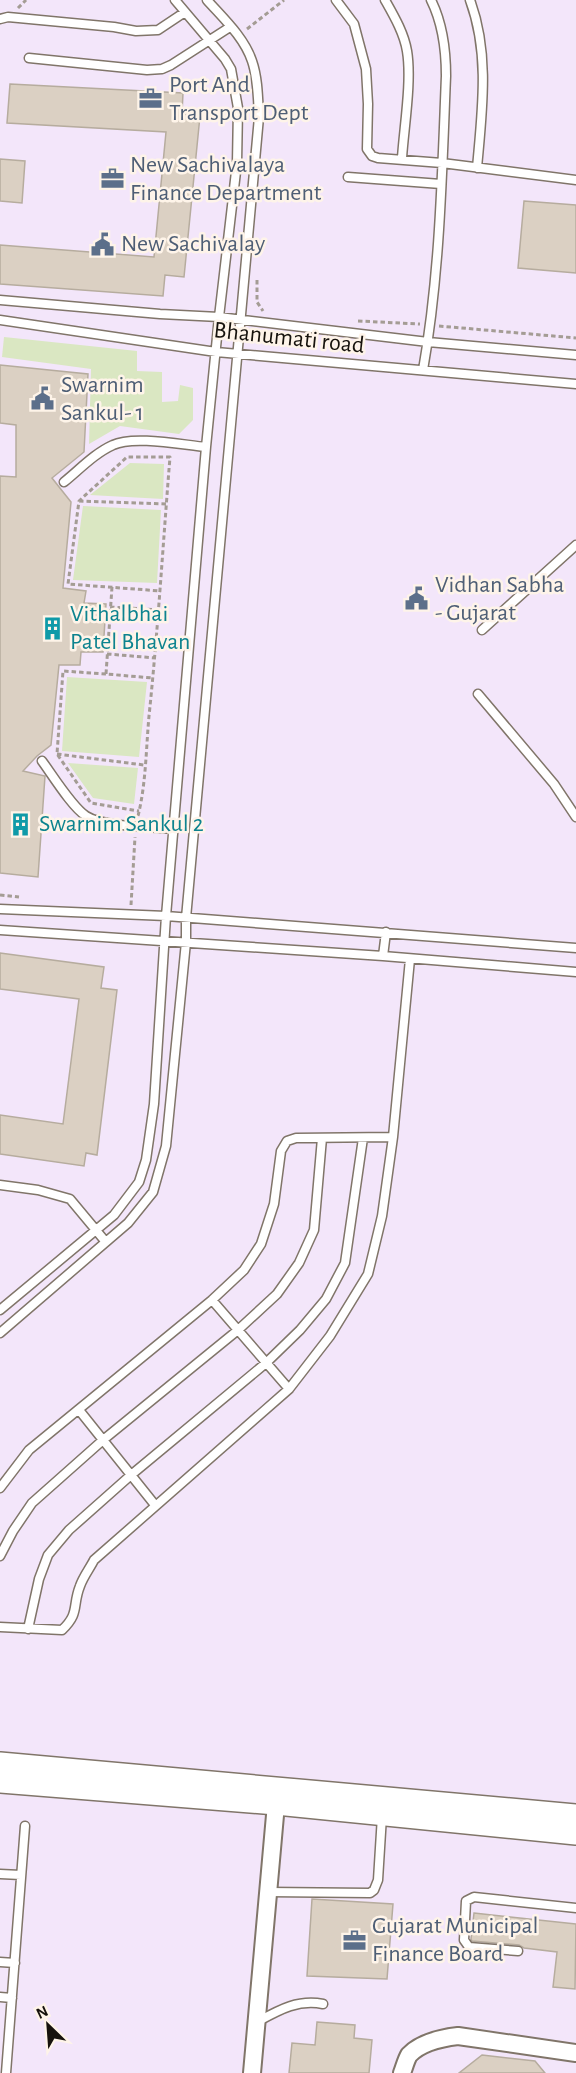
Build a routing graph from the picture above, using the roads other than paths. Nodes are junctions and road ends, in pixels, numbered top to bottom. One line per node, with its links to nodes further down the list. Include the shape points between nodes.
1 (176, 0): 7 (lane)
2 (207, 0): 9 (lane)
3 (336, 0): 12 (lane, via 354,24 366,69 367,149 378,158)
4 (386, 0): 12 (lane, via 407,50)
5 (431, 0): 13 (lane, via 446,50)
6 (470, 0): 14 (lane, via 483,57)
7 (185, 12): 8 (lane, via 158,30 136,31); 10 (lane)
8 (0, 19)
9 (230, 27): 10 (lane); 21 (lane, via 252,61 258,106)
10 (210, 40): 11 (lane, via 162,69); 19 (lane, via 231,69 238,108 237,163)
11 (29, 58)
12 (402, 158): 13 (lane)
13 (442, 162): 14 (lane); 17 (lane)
14 (477, 168): 16 (lane)
15 (348, 177): 17 (lane)
16 (576, 180)
17 (441, 184): 22 (lane)
18 (0, 300): 19 (lane, Bhanumati road)
19 (219, 317): 21 (lane, Bhanumati road); 23 (lane)
20 (0, 320): 23 (lane, Bhanumati road)
21 (240, 320): 22 (lane, Bhanumati road); 24 (lane)
22 (428, 342): 25 (lane, Bhanumati road); 26 (lane)
23 (216, 351): 24 (lane, Bhanumati road); 28 (lane)
24 (237, 353): 26 (lane, Bhanumati road); 38 (lane)
25 (576, 355)
26 (423, 370): 27 (lane, Bhanumati road)
27 (576, 384)
28 (206, 447): 29 (lane, via 128,440 101,452); 35 (lane)
29 (64, 482)
30 (576, 545): 31 (lane)
31 (482, 630)
32 (478, 694): 34 (lane, via 554,784)
33 (42, 761): 35 (lane, via 77,807 97,822)
34 (576, 817)
35 (174, 829): 37 (lane)
36 (0, 909): 37 (lane)
37 (166, 916): 38 (lane); 41 (lane)
38 (186, 918): 40 (lane); 42 (lane)
39 (0, 930): 41 (lane)
40 (386, 932): 43 (lane); 44 (lane)
41 (165, 941): 42 (lane); 51 (lane, via 154,1104 146,1160 128,1199)
42 (186, 942): 44 (lane); 52 (lane, via 166,1146 160,1171 153,1192 128,1223)
43 (576, 948)
44 (383, 956): 45 (lane)
45 (410, 959): 46 (lane); 47 (lane)
46 (576, 972)
47 (393, 1137): 49 (lane); 58 (lane, via 382,1216 368,1274 330,1336)
48 (322, 1138): 49 (lane); 53 (lane, via 287,1141 281,1150 274,1204 261,1244 244,1270); 55 (lane, via 314,1230 299,1263 277,1294)
49 (363, 1138): 57 (lane, via 345,1263 326,1299)
50 (0, 1185): 51 (lane, via 70,1199)
51 (97, 1230): 52 (lane); 54 (lane)
52 (105, 1241): 56 (lane)
53 (212, 1300): 55 (lane); 59 (lane)
54 (0, 1310)
55 (238, 1330): 57 (lane); 60 (lane)
56 (0, 1333)
57 (266, 1362): 58 (lane); 61 (lane)
58 (289, 1389): 63 (lane)
59 (79, 1410): 60 (lane); 62 (lane, via 29,1450)
60 (103, 1440): 61 (lane); 64 (lane, via 32,1503)
61 (131, 1475): 63 (lane); 66 (lane, via 69,1530 48,1555)
62 (0, 1488)
63 (155, 1505): 66 (lane, via 94,1560 80,1587 72,1621 62,1630)
64 (0, 1556)
65 (0, 1628): 66 (lane)
66 (28, 1629)
67 (0, 1763): 69 (street)
68 (0, 1782): 69 (street)
69 (274, 1796): 70 (street); 71 (street); 77 (street)
70 (419, 1809): 71 (street); 72 (street); 74 (street)
71 (382, 1814): 77 (lane, via 378,1880 370,1893)
72 (576, 1815)
73 (25, 1826): 76 (lane)
74 (576, 1834)
75 (0, 1874): 76 (lane)
76 (21, 1875): 81 (lane)
77 (268, 1892): 85 (street)
78 (576, 1908): 79 (lane, via 474,1897 466,1901 464,1940 469,1947)
79 (518, 1951)
80 (0, 1962): 81 (lane)
81 (15, 1963): 83 (lane)
82 (0, 1997): 83 (lane)
83 (12, 1998): 86 (lane)
84 (323, 2004): 85 (lane, via 312,2001 290,2005)
85 (256, 2022): 89 (street)
86 (4, 2051): 88 (lane)
87 (576, 2053): 90 (street, via 458,2036 440,2038 409,2056)
88 (6, 2073)
89 (252, 2073)
90 (402, 2073)

